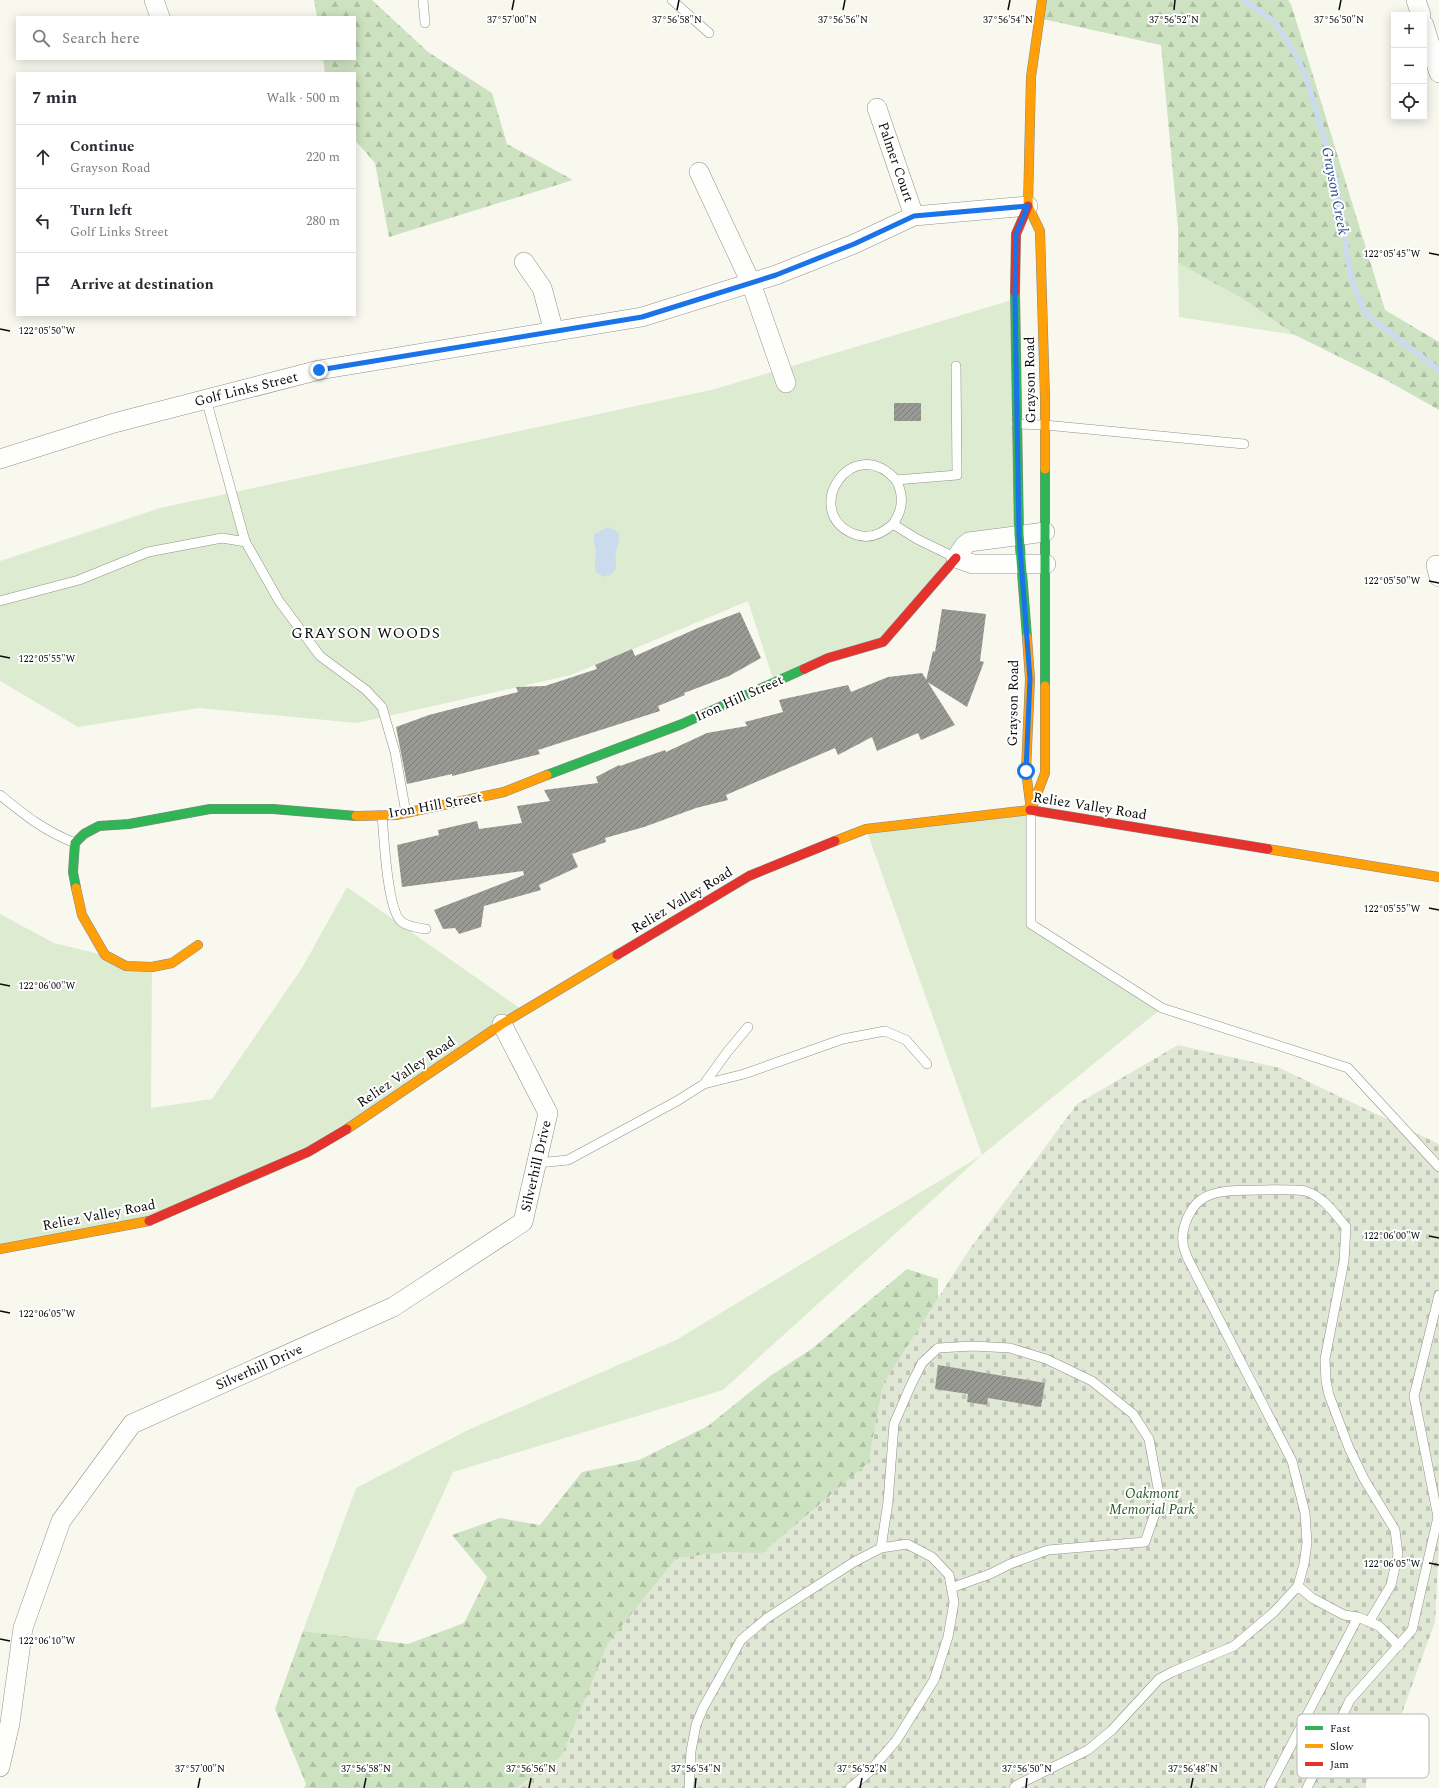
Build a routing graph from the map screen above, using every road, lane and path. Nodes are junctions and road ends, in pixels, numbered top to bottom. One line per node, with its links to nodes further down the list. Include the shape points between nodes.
1 (154, 0): 7 (street)
2 (423, 0): 8 (lane)
3 (672, 0): 9 (lane)
4 (1042, 0): 14 (street, Grayson Road, via 1030,97)
5 (1416, 0): 6 (street)
6 (1420, 12)
7 (160, 16)
8 (425, 23)
9 (710, 33)
10 (1427, 35): 11 (street)
11 (1439, 74)
12 (877, 108): 15 (street, Palmer Court)
13 (699, 172): 17 (street)
14 (1028, 206): 15 (street, Golf Links Street); 22 (street, Grayson Road, via 1016,234); 23 (street, Grayson Road, via 1040,231)
15 (914, 216): 17 (street, Golf Links Street, via 854,244)
16 (524, 262): 18 (street, via 542,288)
17 (751, 283): 18 (street, Golf Links Street, via 642,317); 20 (street)
18 (554, 332): 21 (street, Golf Links Street, via 319,370)
19 (956, 366): 26 (lane, via 957,475)
20 (786, 383)
21 (206, 399): 25 (street, Golf Links Street, via 114,423); 30 (lane)
22 (1017, 424): 23 (lane); 29 (street, Grayson Road)
23 (1045, 425): 24 (lane); 28 (street, Grayson Road)
24 (1244, 444)
25 (0, 459)
26 (896, 480): 27 (lane, via 902,501 898,517); 27 (lane, via 883,469 873,465 854,467 839,478 833,487 831,498 831,509 835,517 848,531 868,536 886,530)
27 (893, 524): 31 (lane, via 916,539)
28 (1045, 532): 29 (street, Iron Hill Street); 33 (street, Grayson Road)
29 (1019, 534): 31 (street, Iron Hill Street, via 969,542); 32 (street, Grayson Road)
30 (246, 542): 34 (lane, via 222,538 148,552 79,580); 37 (lane, via 279,601 320,656 366,690 382,707 395,752)
31 (956, 558): 32 (street, via 973,564); 37 (street, Iron Hill Street, via 884,642 828,658 682,724 504,792)
32 (1021, 564): 33 (street); 36 (street, Grayson Road, via 1030,679 1026,771)
33 (1046, 564): 36 (street, Grayson Road, via 1045,773)
34 (0, 601)
35 (0, 795): 39 (lane, via 34,823)
36 (1031, 810): 40 (street, Reliez Valley Road); 43 (street, Reliez Valley Road, via 866,830 806,852 749,876); 48 (lane, via 1031,924 1162,1008 1348,1068)
37 (406, 812): 38 (street, Iron Hill Street)
38 (382, 815): 39 (street, Iron Hill Street, via 344,816 273,809 210,809 129,824 99,826 84,834); 41 (lane, via 395,915 402,922)
39 (75, 843): 42 (street, via 73,872 82,915 105,955 126,966 152,967 172,963)
40 (1439, 877)
41 (426, 929)
42 (198, 945)
43 (502, 1024): 47 (street, Silverhill Drive, via 548,1113); 49 (street, Reliez Valley Road, via 347,1129 293,1158 155,1220)
44 (748, 1027): 46 (lane)
45 (927, 1064): 46 (lane, via 906,1040 885,1031 843,1039 744,1074)
46 (704, 1084): 47 (lane, via 568,1160)
47 (537, 1163): 60 (street, Silverhill Drive, via 523,1222 394,1306 132,1424 61,1521 23,1628 10,1722)
48 (1439, 1167)
49 (0, 1249)
50 (1439, 1296): 56 (lane, via 1414,1396 1438,1517 1412,1630)
51 (881, 1548): 53 (lane, via 907,1544 932,1557 949,1575); 53 (lane, via 888,1502 894,1424 922,1363 938,1348 1010,1348 1046,1359 1092,1381 1133,1414 1149,1438 1160,1499 1145,1542 1048,1550); 62 (lane, via 854,1562 766,1618 741,1640 696,1725 691,1751)
52 (1298, 1586): 54 (lane, via 1312,1598 1344,1616); 55 (lane, via 1307,1543 1305,1513 1292,1460 1188,1259 1182,1241 1186,1222 1193,1208 1203,1198 1221,1192 1305,1191 1328,1205 1346,1227 1344,1261 1325,1359 1326,1381 1349,1448 1394,1530 1398,1554 1391,1585); 64 (lane, via 1274,1612 1234,1646 1159,1679 1112,1730 1088,1750)
53 (951, 1588): 63 (lane, via 954,1602 948,1637 934,1680 896,1741 869,1772)
54 (1358, 1617): 55 (lane); 57 (lane)
55 (1369, 1622): 56 (lane, via 1379,1626)
56 (1399, 1646): 58 (lane, via 1350,1700)
57 (1308, 1714)
58 (1343, 1714)
59 (1297, 1734): 65 (lane)
60 (0, 1767)
61 (1312, 1778): 66 (lane)
62 (689, 1788)
63 (850, 1788)
64 (1014, 1788)
65 (1269, 1788)
66 (1307, 1788)

